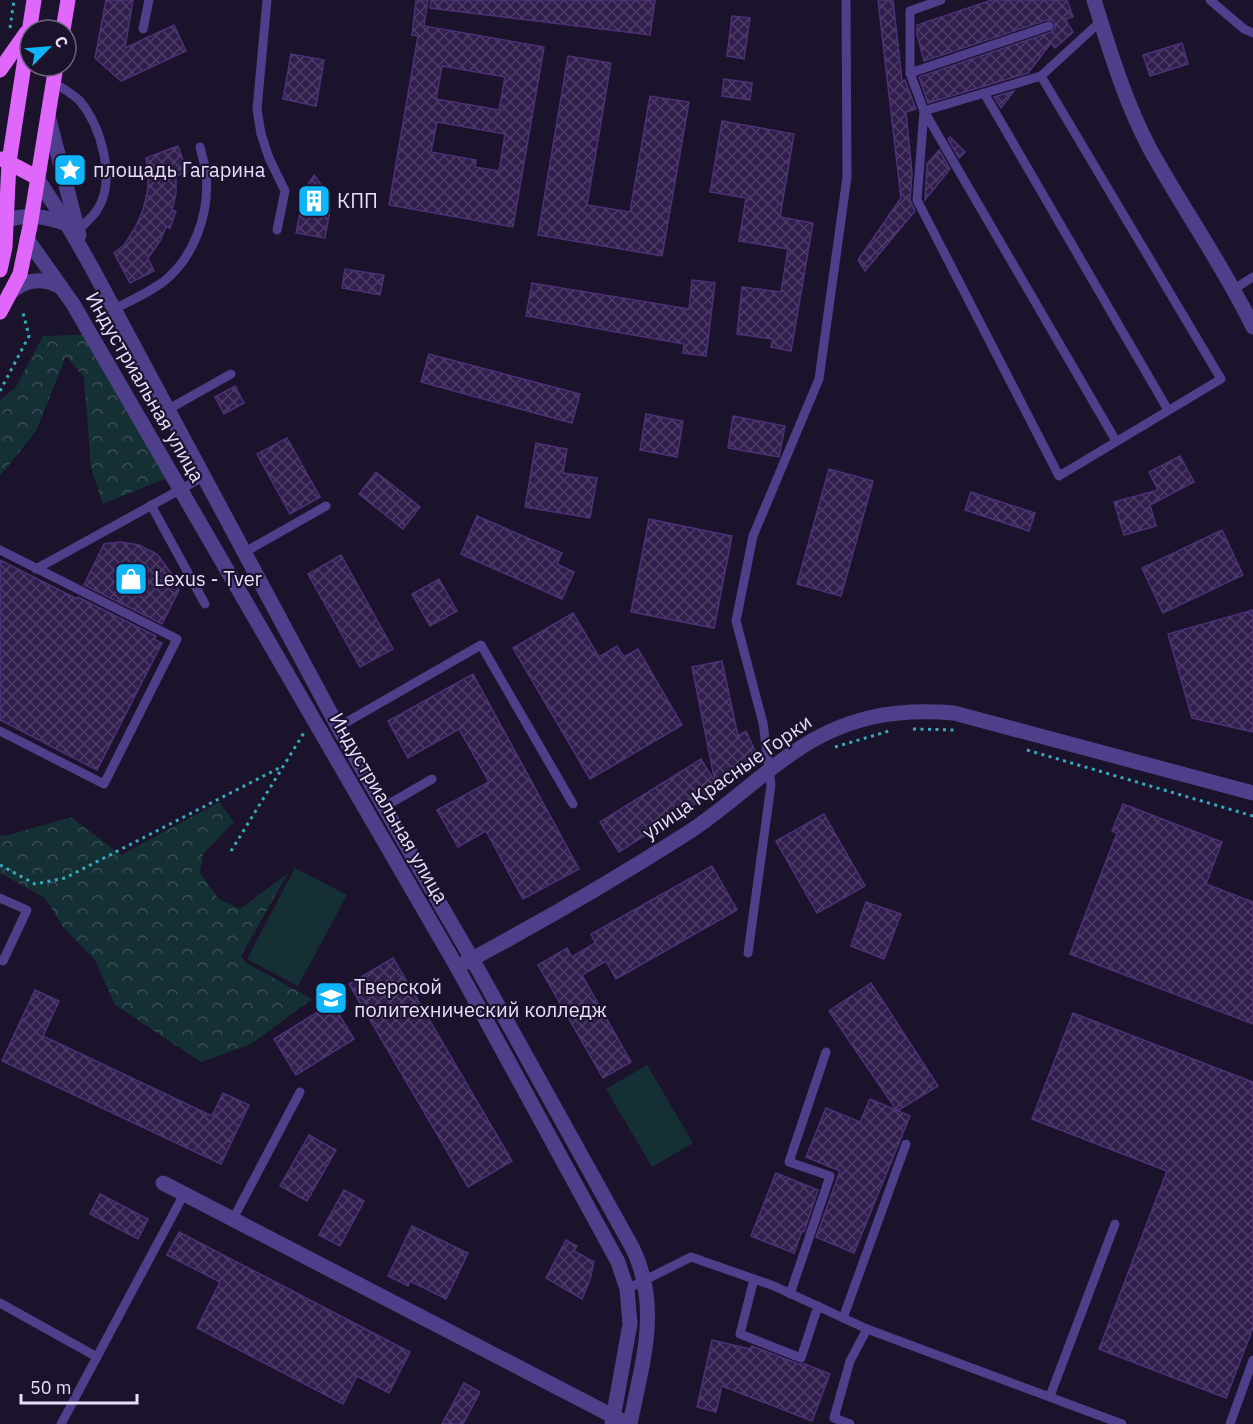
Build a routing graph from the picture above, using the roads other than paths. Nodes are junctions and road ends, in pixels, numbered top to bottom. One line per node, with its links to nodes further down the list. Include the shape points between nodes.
1 (34, 0): 9 (main road)
2 (68, 0): 10 (main road)
3 (149, 0): 13 (lane)
4 (267, 0): 31 (lane, via 257,109 264,142 285,191)
5 (846, 0): 55 (lane, via 847,177 819,378 753,536 736,621 763,723)
6 (940, 0): 17 (lane, via 910,11)
7 (1094, 0): 11 (street)
8 (1210, 0): 14 (lane)
9 (31, 18)
10 (65, 18)
11 (1101, 21): 18 (lane); 36 (street, via 1115,69 1150,148)
12 (1049, 26): 17 (lane)
13 (143, 29)
14 (1253, 33)
15 (18, 46): 16 (main road)
16 (0, 70)
17 (910, 73): 23 (lane)
18 (1041, 76): 22 (lane); 43 (lane, via 1221,379)
19 (20, 78): 26 (main road)
20 (54, 78): 21 (main road)
21 (53, 82): 24 (main road); 30 (lane, via 79,100 94,125 107,164 105,192 97,210)
22 (984, 93): 23 (lane); 43 (lane)
23 (924, 111): 44 (lane); 44 (lane, via 917,200 1059,476)
24 (48, 115): 27 (main road); 30 (street, Индустриальная улица)
25 (200, 147): 38 (lane, via 206,198 201,226 190,251 162,282)
26 (4, 167): 27 (main road); 29 (main road)
27 (36, 177): 28 (main road); 30 (street, Индустриальная улица)
28 (31, 216): 29 (street); 30 (street); 32 (main road)
29 (3, 217): 32 (main road); 33 (main road, via 5,247)
30 (72, 227): 38 (street, Индустриальная улица)
31 (277, 230)
32 (27, 239): 35 (street, Индустриальная улица); 37 (main road, via 20,274)
33 (0, 270)
34 (1253, 277): 36 (lane)
35 (61, 287): 37 (street, via 34,280); 46 (street, Индустриальная улица)
36 (1234, 289): 40 (street)
37 (9, 294): 39 (main road)
38 (114, 309): 42 (street, Индустриальная улица)
39 (0, 312)
40 (1251, 318)
41 (231, 374): 42 (lane)
42 (167, 410): 45 (street, Индустриальная улица)
43 (1168, 410): 44 (lane)
44 (1116, 441)
45 (203, 477): 46 (lane); 50 (street, Индустриальная улица)
46 (180, 489): 47 (lane); 64 (street, Индустриальная улица)
47 (152, 505): 51 (lane); 52 (lane)
48 (326, 506): 50 (lane)
49 (0, 550): 51 (lane)
50 (245, 552): 53 (street, Индустриальная улица)
51 (36, 569): 54 (lane, via 177,639 104,784)
52 (205, 604)
53 (338, 727): 58 (lane, via 481,645); 59 (street, Индустриальная улица)
54 (0, 731)
55 (770, 770): 57 (street, улица Красные Горки, via 817,737 843,725 888,713 926,710 954,713); 61 (lane); 62 (street, улица Красные Горки, via 702,824)
56 (432, 779): 59 (lane)
57 (1253, 793)
58 (573, 804)
59 (384, 807): 62 (street, Индустриальная улица)
60 (0, 898): 63 (lane, via 27,910 3,961)
61 (748, 953)
62 (472, 959): 64 (street, улица Красные Горки); 73 (street, Индустриальная улица, via 633,1249)
63 (0, 960)
64 (457, 967): 74 (street, Индустриальная улица, via 614,1253)
65 (826, 1052): 75 (lane, via 789,1162 830,1176)
66 (300, 1092): 70 (lane)
67 (906, 1144): 78 (lane)
68 (163, 1183): 69 (street)
69 (184, 1194): 70 (street); 80 (lane)
70 (233, 1219): 83 (street)
71 (1114, 1224): 82 (lane)
72 (754, 1279): 73 (lane, via 691,1257); 75 (lane); 77 (lane, via 740,1334 801,1358)
73 (645, 1282): 74 (lane); 85 (street, Индустриальная улица, via 648,1332)
74 (627, 1289): 83 (street, Индустриальная улица, via 630,1324)
75 (790, 1294): 77 (lane)
76 (0, 1304): 80 (lane)
77 (818, 1306): 78 (lane)
78 (843, 1318): 79 (lane)
79 (867, 1329): 82 (lane); 86 (lane, via 850,1361 834,1418)
80 (96, 1357): 84 (lane)
81 (1253, 1360): 88 (lane)
82 (1050, 1396): 87 (lane)
83 (612, 1420): 85 (street)
84 (61, 1424)
85 (629, 1424)
86 (850, 1424)
87 (1122, 1424)
88 (1230, 1424)

